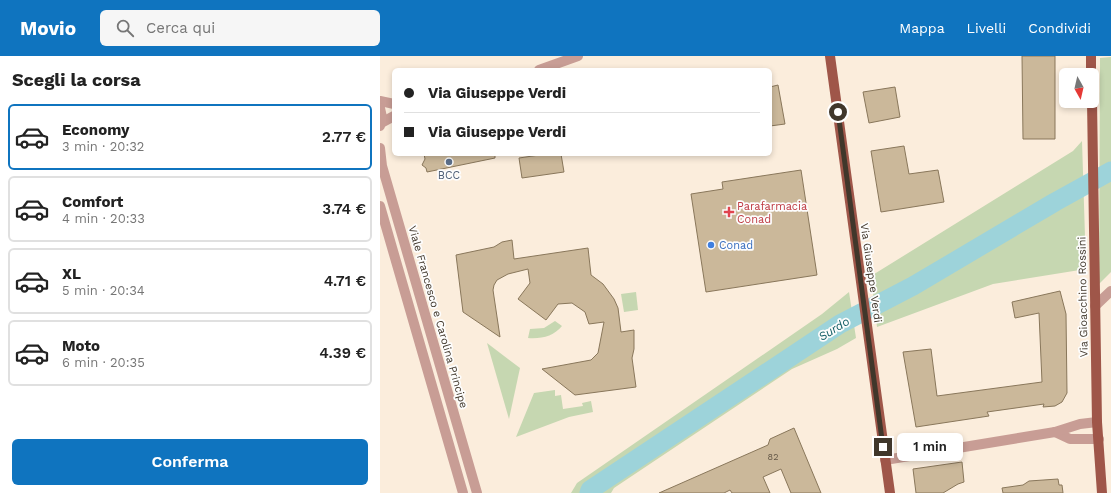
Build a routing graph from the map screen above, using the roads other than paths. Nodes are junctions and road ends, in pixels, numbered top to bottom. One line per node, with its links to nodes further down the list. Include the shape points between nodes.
1 (578, 56): 4 (street)
2 (830, 56): 19 (main road, Via Giuseppe Verdi)
3 (1091, 57): 5 (main road)
4 (545, 68)
5 (1091, 68)
6 (380, 101): 7 (street)
7 (392, 104)
8 (380, 108): 11 (street)
9 (1092, 108): 15 (main road, Via Gioacchino Rossini)
10 (392, 117): 11 (street)
11 (381, 125)
12 (380, 148): 21 (street, Viale Francesco e Carolina Principe, via 384,173)
13 (380, 206): 20 (street)
14 (1111, 291): 15 (street)
15 (1095, 306): 16 (main road, Via Gioacchino Rossini)
16 (1098, 422): 17 (street, via 1080,424); 18 (main road, Via Gioacchino Rossini)
17 (1055, 432): 18 (street, via 1070,439); 19 (street)
18 (1099, 439): 23 (main road, Via Gioacchino Rossini)
19 (885, 460): 22 (main road, Via Giuseppe Verdi)
20 (463, 493)
21 (477, 493)
22 (890, 493)
23 (1102, 493)

